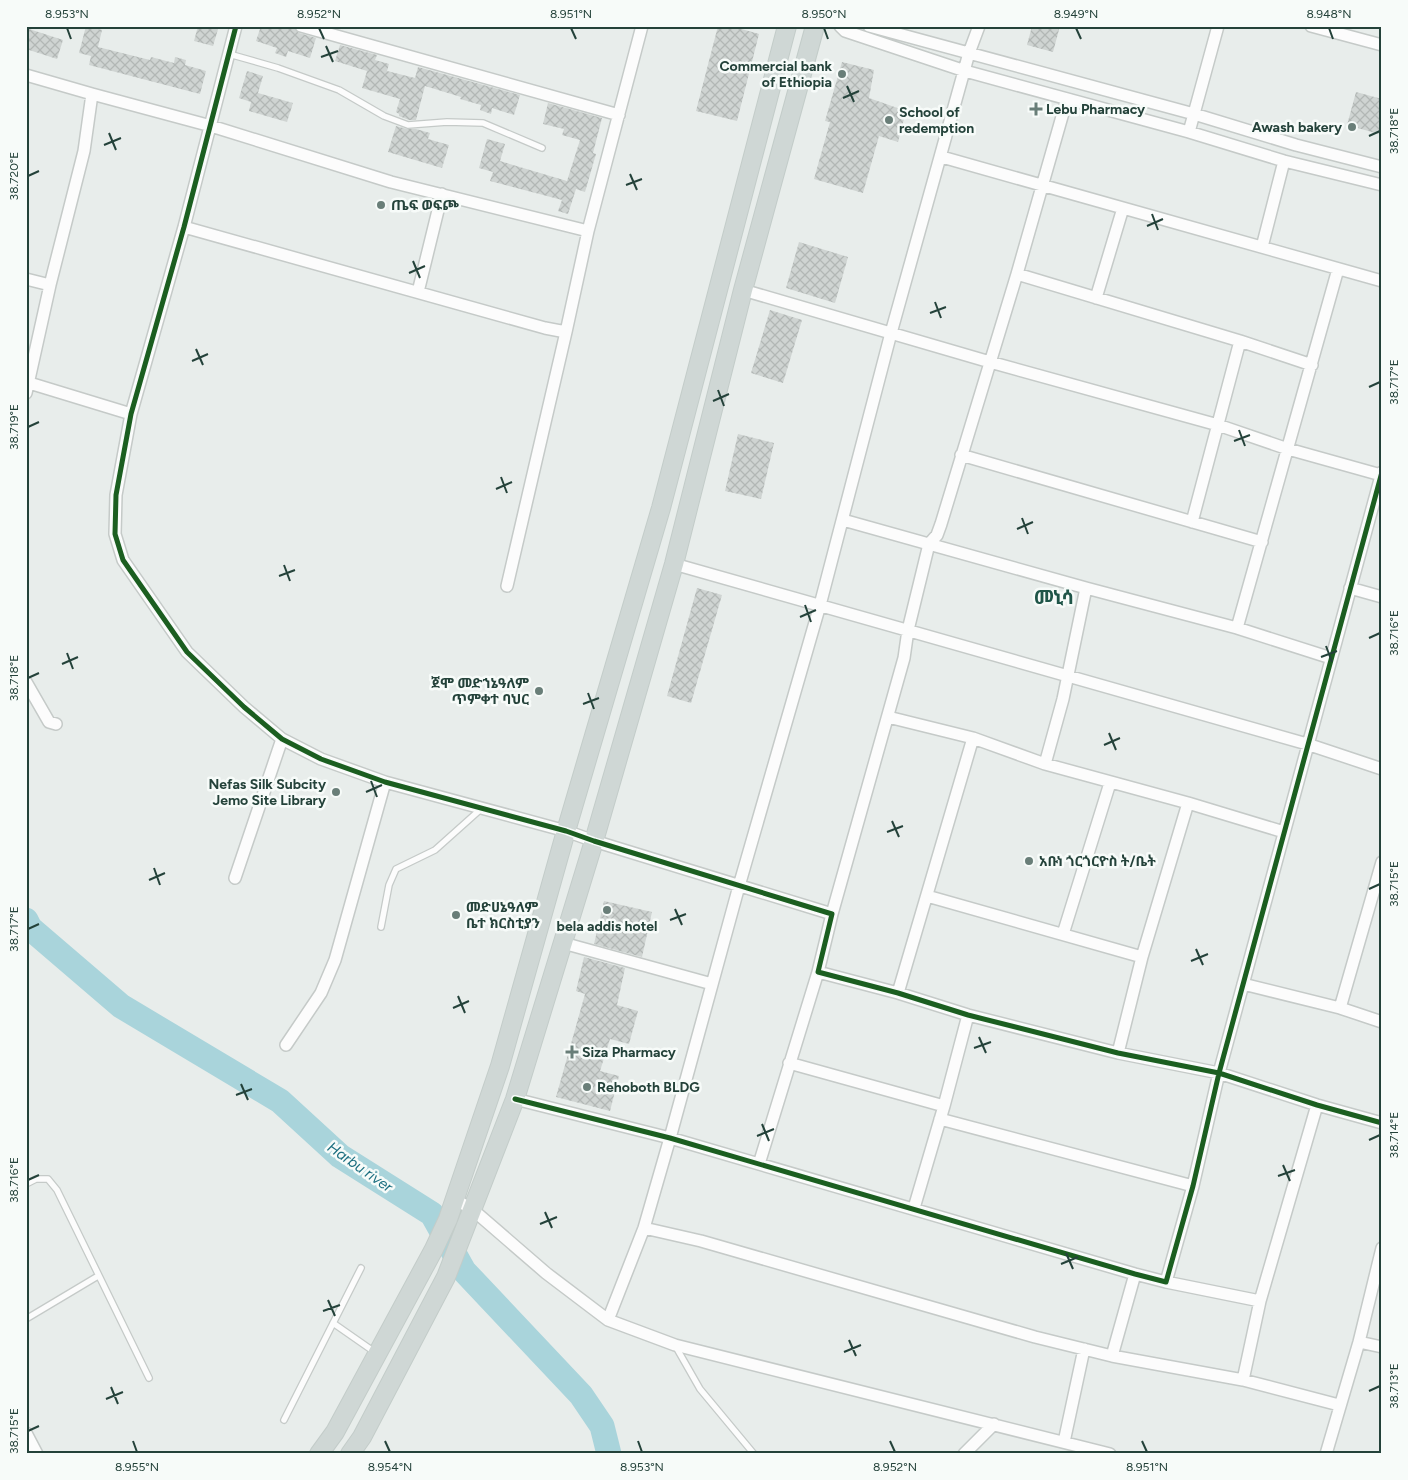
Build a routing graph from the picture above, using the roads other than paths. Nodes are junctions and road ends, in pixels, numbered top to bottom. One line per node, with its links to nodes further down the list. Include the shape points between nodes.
1 (236, 26): 13 (street)
2 (301, 26): 19 (street)
3 (642, 26): 19 (street)
4 (787, 26): 78 (main road, via 661,508)
5 (815, 26): 38 (main road)
6 (840, 26): 14 (street, via 845,31)
7 (869, 26): 12 (street)
8 (979, 26): 12 (street)
9 (1218, 26): 18 (street)
10 (1311, 26): 11 (street)
11 (1381, 43)
12 (970, 53): 14 (street); 18 (street)
13 (229, 54): 20 (street); 22 (lane, via 339,90 384,116 408,125 483,123)
14 (965, 71): 17 (street); 23 (street)
15 (26, 75): 16 (street)
16 (92, 94): 20 (street); 37 (street, via 84,151)
17 (1067, 99): 21 (street); 26 (street)
18 (1194, 114): 21 (street); 25 (street)
19 (619, 115): 31 (street)
20 (211, 126): 28 (street, via 391,182); 30 (street)
21 (1189, 132): 24 (street)
22 (542, 148)
23 (942, 157): 26 (street); 42 (street)
24 (1284, 161): 27 (street); 32 (street)
25 (1382, 167)
26 (1041, 185): 29 (street); 34 (street)
27 (1382, 185)
28 (442, 194): 31 (street); 39 (street)
29 (1123, 208): 32 (street); 40 (street)
30 (184, 226): 39 (street); 47 (street)
31 (588, 231): 41 (street)
32 (1262, 247): 33 (street)
33 (1338, 269): 36 (street); 45 (street)
34 (1017, 274): 40 (street); 44 (street)
35 (26, 279): 37 (street)
36 (1382, 282)
37 (50, 285): 46 (street)
38 (742, 290): 42 (street); 56 (main road)
39 (418, 292): 41 (street)
40 (1096, 298): 43 (street)
41 (566, 332): 57 (street)
42 (891, 333): 44 (street); 52 (street)
43 (1240, 341): 45 (street); 48 (street)
44 (990, 362): 48 (street); 50 (street)
45 (1312, 365): 49 (street)
46 (27, 386): 47 (street)
47 (131, 414): 70 (street, via 116,495 115,534 122,560 187,652)
48 (1218, 425): 49 (street); 53 (street)
49 (1288, 449): 51 (street); 54 (street)
50 (962, 455): 53 (street); 55 (street, via 937,535)
51 (1381, 474): 59 (street)
52 (843, 520): 55 (street); 61 (street)
53 (1192, 522): 54 (street)
54 (1262, 542): 62 (street)
55 (929, 544): 58 (street); 63 (street)
56 (674, 564): 61 (street); 80 (main road)
57 (507, 586)
58 (1086, 588): 62 (street); 65 (street)
59 (1350, 588): 60 (street); 64 (street)
60 (1382, 597)
61 (820, 605): 63 (street); 83 (street)
62 (1237, 628): 64 (street)
63 (908, 630): 65 (street); 67 (street)
64 (1331, 658): 71 (street)
65 (1068, 676): 71 (street); 72 (street)
66 (26, 682): 68 (street, via 49,722)
67 (888, 717): 69 (street); 85 (street)
68 (56, 724)
69 (973, 738): 72 (street); 84 (street)
70 (282, 739): 74 (street, via 321,760); 82 (street)
71 (1307, 744): 73 (street); 79 (street)
72 (1045, 764): 75 (street)
73 (1382, 769)
74 (384, 782): 77 (street); 97 (street, via 335,960 321,993)
75 (1110, 783): 76 (street); 87 (street)
76 (1188, 803): 79 (street); 89 (street)
77 (482, 808): 78 (street); 86 (lane, via 434,850 396,869 389,885)
78 (566, 831): 80 (street); 110 (main road, via 500,1066)
79 (1284, 832): 92 (street)
80 (594, 842): 83 (street); 88 (main road)
81 (1381, 869): 94 (street)
82 (235, 878)
83 (739, 886): 85 (street); 91 (street)
84 (927, 896): 87 (street); 93 (street)
85 (832, 914): 90 (street)
86 (381, 927)
87 (1063, 934): 89 (street)
88 (563, 943): 91 (street); 101 (main road)
89 (1142, 957): 98 (street)
90 (818, 972): 93 (street); 99 (street)
91 (712, 984): 106 (street)
92 (1243, 984): 94 (street); 100 (street)
93 (898, 993): 95 (street)
94 (1340, 1008): 96 (street)
95 (968, 1015): 98 (street); 103 (street)
96 (1382, 1022)
97 (286, 1045)
98 (1118, 1053): 100 (street)
99 (790, 1063): 103 (street); 107 (street)
100 (1218, 1073): 102 (street); 109 (street)
101 (515, 1099): 106 (street); 112 (main road)
102 (1317, 1105): 105 (street); 119 (street)
103 (944, 1106): 104 (street)
104 (940, 1119): 109 (street); 111 (street)
105 (1380, 1120)
106 (670, 1138): 107 (street); 113 (street)
107 (759, 1164): 111 (street)
108 (26, 1184): 117 (lane, via 36,1178 48,1179 57,1190)
109 (1193, 1186): 118 (street)
110 (454, 1199): 112 (street); 127 (main road, via 434,1249)
111 (914, 1208): 116 (street)
112 (472, 1209): 121 (street); 138 (main road, via 446,1277)
113 (644, 1228): 121 (street); 126 (street, via 701,1241 1035,1338)
114 (1382, 1248): 123 (street)
115 (361, 1268): 122 (lane)
116 (1134, 1274): 118 (street); 128 (street)
117 (98, 1276): 120 (lane); 129 (lane)
118 (1166, 1282): 119 (street)
119 (1260, 1302): 130 (street)
120 (26, 1319)
121 (608, 1320): 124 (street)
122 (333, 1323): 127 (lane); 132 (lane)
123 (1359, 1342): 125 (street); 131 (street)
124 (675, 1345): 133 (street); 139 (lane, via 700,1389)
125 (1382, 1347)
126 (1084, 1349): 128 (street); 135 (street)
127 (378, 1354): 137 (main road, via 335,1432)
128 (1112, 1356): 130 (street)
129 (149, 1378)
130 (1243, 1380): 131 (street)
131 (1339, 1405): 142 (street)
132 (284, 1420)
133 (994, 1424): 135 (street); 140 (street)
134 (26, 1433): 136 (street)
135 (1064, 1442): 141 (street)
136 (32, 1451)
137 (319, 1454)
138 (350, 1454)
139 (754, 1454)
140 (964, 1454)
141 (1110, 1454)
142 (1326, 1454)

